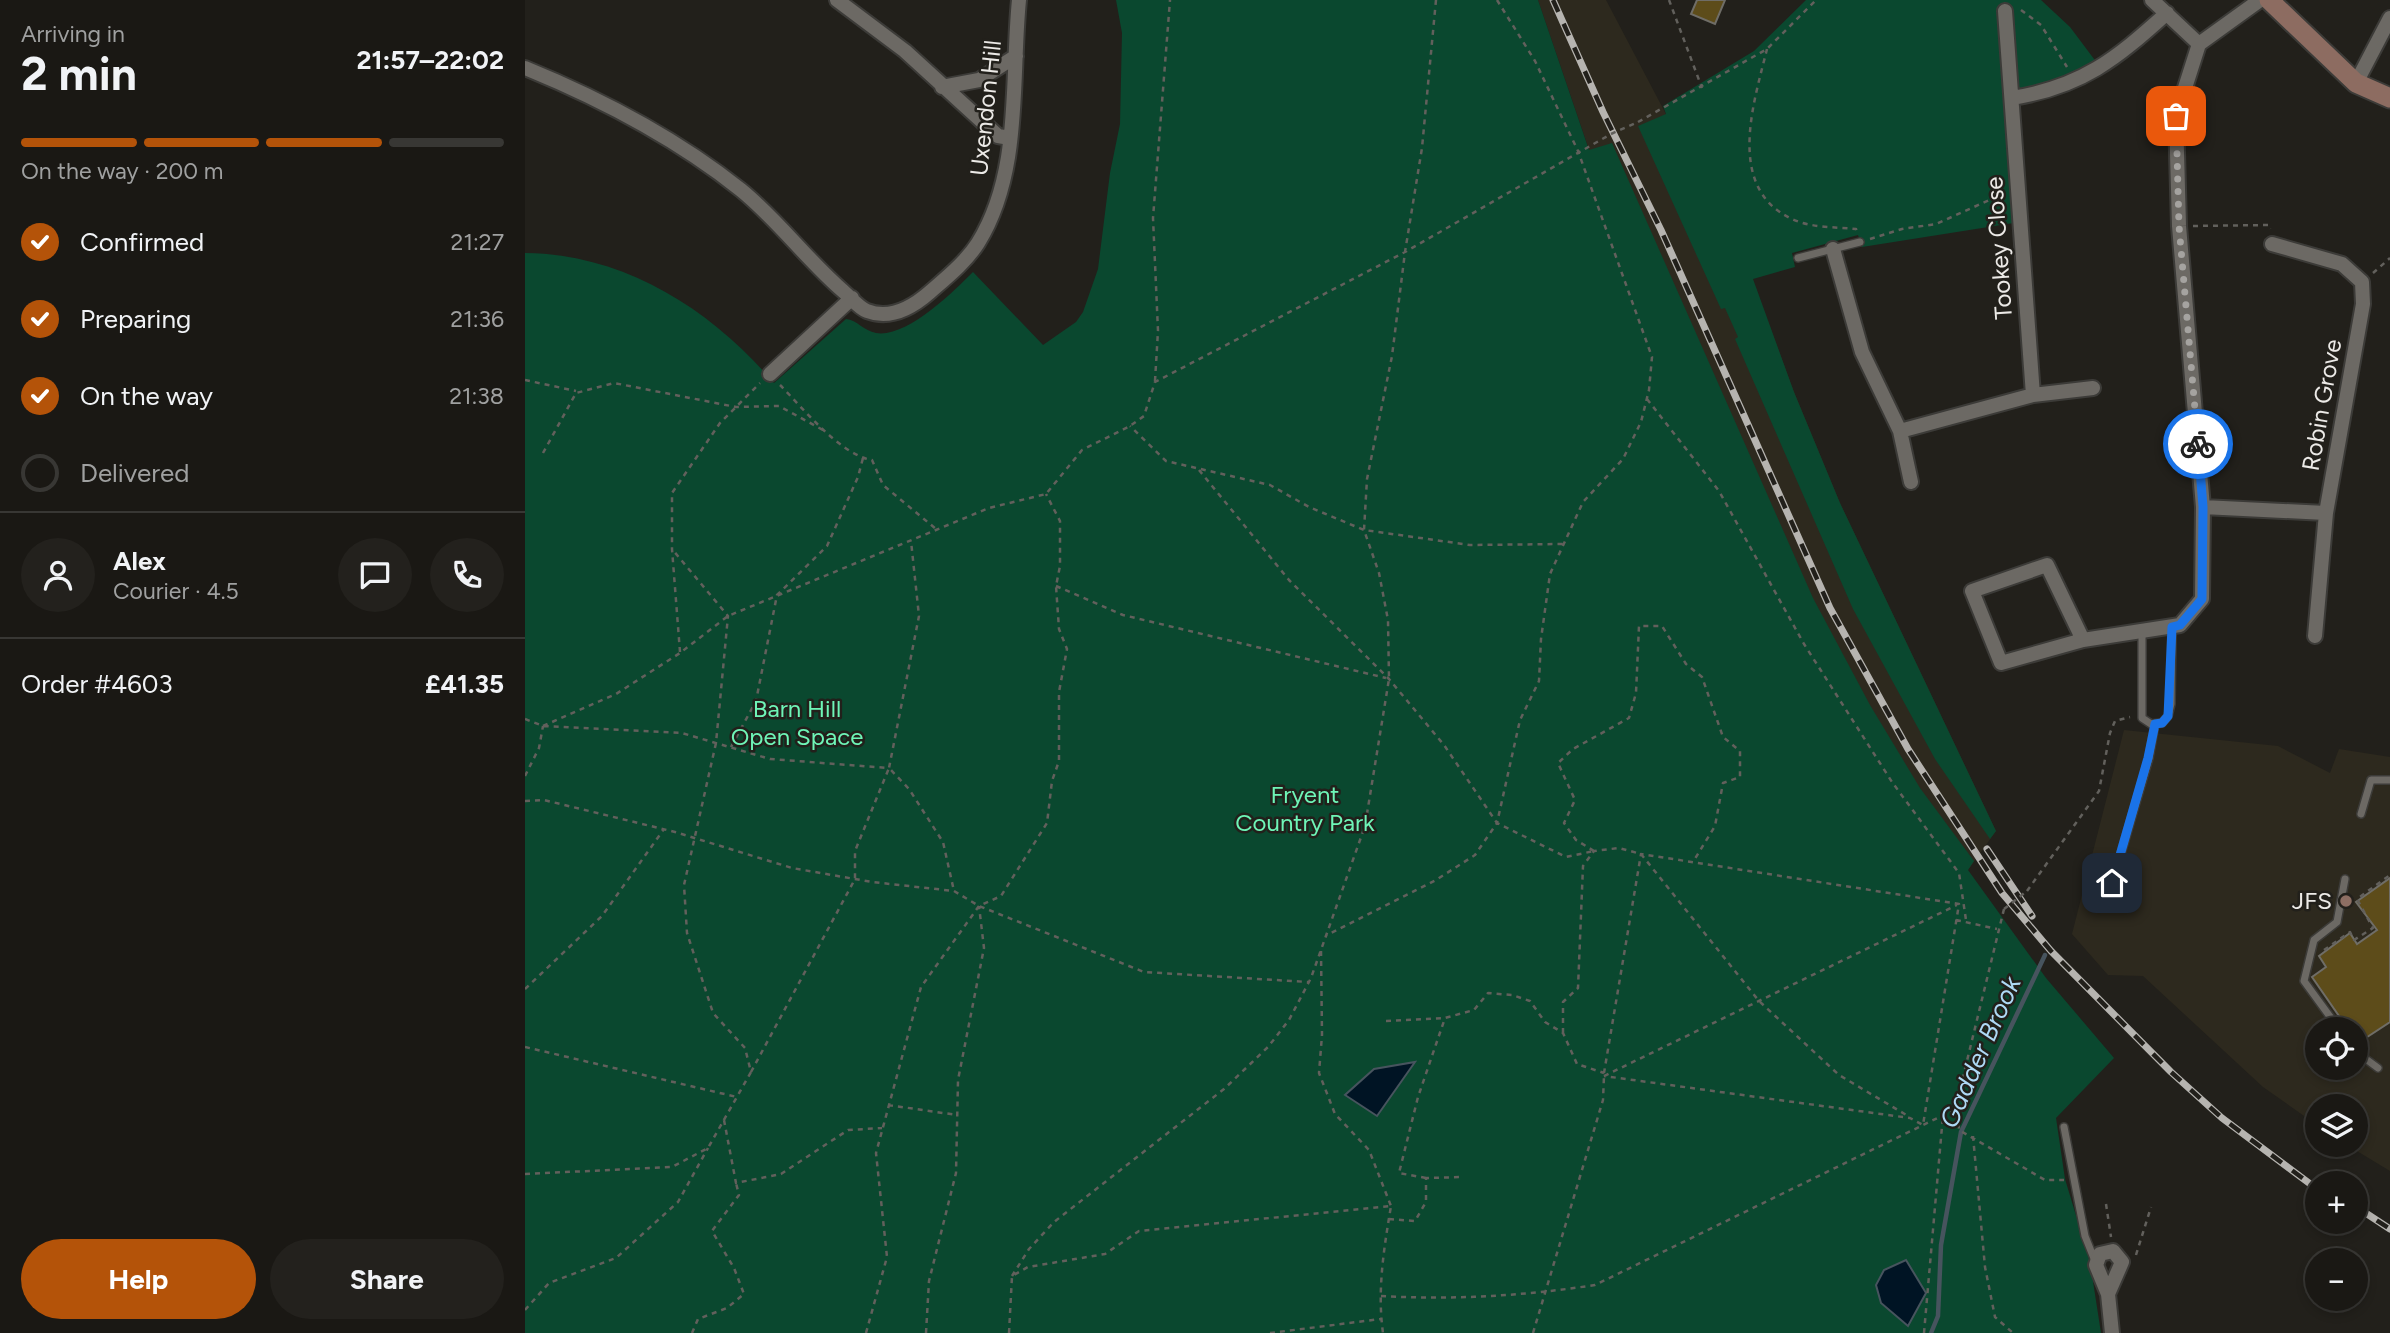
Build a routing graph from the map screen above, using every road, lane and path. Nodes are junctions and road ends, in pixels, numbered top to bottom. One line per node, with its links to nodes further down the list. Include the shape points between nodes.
1 (837, 0): 20 (street, via 905,51)
2 (1019, 0): 16 (street, Uxendon Hill)
3 (1170, 0): 38 (path, via 1153,218 1158,331)
4 (1436, 0): 31 (path, via 1422,148)
5 (1497, 0): 25 (path, via 1535,61)
6 (1669, 0): 21 (path)
7 (1816, 0): 15 (path)
8 (2152, 0): 12 (street)
9 (2260, 0): 14 (street)
10 (2269, 0): 19 (street)
11 (2010, 9): 18 (path, via 2041,26); 22 (street, Tookey Close)
12 (2167, 13): 14 (street); 18 (street)
13 (2390, 18): 19 (street)
14 (2199, 44): 27 (street, via 2176,116)
15 (1767, 49): 21 (path); 28 (path, via 1750,117 1755,180 1771,204 1791,219 1856,229)
16 (1016, 56): 20 (street, via 979,80); 24 (street, Uxendon Hill)
17 (525, 68): 35 (street, via 576,89 743,191)
18 (2078, 81): 22 (street)
19 (2355, 83): 23 (street)
20 (942, 87): 24 (street, via 998,136)
21 (1702, 88): 25 (path, bridge)
22 (2012, 98): 26 (street, Tookey Close)
23 (2390, 98)
24 (1010, 138): 35 (street, Uxendon Hill, via 997,202 976,246 919,301 899,312 881,315 865,311)
25 (1577, 151): 31 (path); 42 (path, via 1652,357)
26 (2018, 188): 28 (path, via 1936,224); 41 (street, Tookey Close)
27 (2179, 226): 29 (path, via 2269,225); 52 (street)
28 (1860, 242): 30 (lane)
29 (2272, 244): 34 (street, via 2342,264)
30 (1833, 249): 32 (lane); 45 (street, via 1862,352)
31 (1405, 251): 38 (path); 55 (path, via 1392,356 1367,479)
32 (1798, 258)
33 (2390, 258): 34 (path)
34 (2362, 282): 53 (street, Robin Grove, via 2363,304)
35 (852, 298): 36 (street)
36 (770, 374): 43 (path); 46 (path)
37 (525, 380): 40 (path)
38 (1155, 382): 44 (path, via 1144,416)
39 (2093, 388): 41 (street)
40 (580, 392): 43 (path, via 614,383); 47 (path)
41 (2033, 395): 45 (street)
42 (1647, 399): 57 (path, via 1623,459 1583,502); 93 (path, via 1719,491 1804,644 1892,782 1959,873)
43 (736, 407): 46 (path, via 779,406); 58 (path, via 672,493)
44 (1130, 426): 49 (path, via 1166,461); 51 (path, via 1081,450)
45 (1900, 431): 50 (street)
46 (826, 432): 48 (path)
47 (543, 453)
48 (863, 458): 54 (path, via 872,460 883,485); 60 (path, via 827,546)
49 (1199, 470): 55 (path, via 1270,485); 67 (path, via 1289,580)
50 (1911, 482)
51 (1046, 494): 54 (path, via 989,508); 59 (path, via 1060,521)
52 (2203, 507): 53 (street); 62 (street, via 2202,599 2180,625)
53 (2326, 513): 64 (street, Robin Grove)
54 (936, 529): 56 (path)
55 (1364, 530): 57 (path, via 1470,545); 67 (path, via 1388,620)
56 (911, 541): 60 (path); 74 (path, via 919,616)
57 (1564, 544): 79 (path, via 1550,574 1539,681 1520,720)
58 (672, 549): 61 (path); 66 (path)
59 (1056, 586): 67 (path, via 1123,615); 90 (path, via 1059,629 1067,649 1059,692 1059,761 1047,823 1001,896)
60 (778, 595): 61 (path); 73 (path, via 756,701)
61 (728, 616): 66 (path); 72 (path)
62 (2172, 627): 63 (street); 70 (lane, via 2171,704 2168,716)
63 (2142, 632): 65 (street); 68 (lane)
64 (2315, 636)
65 (2083, 640): 65 (street, via 2001,663 1972,591 2047,565)
66 (680, 653): 71 (path, via 616,694)
67 (1389, 679): 79 (path, via 1444,745); 95 (path, via 1365,826)
68 (2142, 714): 70 (lane); 94 (path, bridge, via 2115,721 2099,790 2027,891 2004,909)
69 (525, 719): 71 (path)
70 (2155, 724): 91 (lane)
71 (543, 726): 72 (path, via 681,733); 75 (path, via 539,748)
72 (716, 743): 73 (path); 81 (path)
73 (731, 748): 74 (path, via 770,760)
74 (889, 768): 87 (path, via 855,851); 88 (path, via 909,789 943,842)
75 (525, 776)
76 (2390, 780): 78 (lane, via 2371,780)
77 (525, 801): 80 (path, via 544,800)
78 (2361, 814)
79 (1497, 823): 82 (path, via 1566,857); 95 (path, via 1475,855)
80 (664, 829): 81 (path); 99 (path, via 602,916)
81 (695, 838): 87 (path, via 792,868); 108 (path, via 684,885 687,933 713,1013 745,1048)
82 (1594, 851): 83 (path, via 1619,848); 84 (path, via 1576,840 1564,823 1576,800 1558,763 1573,749 1629,718 1636,693 1639,626 1662,626 1685,664 1702,677 1723,737 1740,751 1740,776 1723,783 1715,826); 104 (path, via 1583,866 1578,988 1563,1002)
83 (1641, 854): 84 (path); 100 (path); 109 (path)
84 (1693, 862): 89 (path)
85 (2390, 875): 97 (path, via 2357,899 2373,928 2354,940 2350,932)
86 (2345, 878): 101 (lane, via 2337,922 2314,940 2304,981)
87 (855, 879): 88 (path); 108 (path)
88 (954, 891): 90 (path)
89 (1959, 904): 92 (path); 100 (path)
90 (979, 906): 98 (path, via 1144,972); 111 (path, via 921,987); 113 (path, via 984,948 958,1080)
91 (2105, 908)
92 (1956, 920): 93 (path); 117 (path)
93 (1966, 920): 94 (path)
94 (1999, 929): 112 (path)
95 (1325, 936): 96 (path)
96 (1321, 949): 98 (path); 128 (path, via 1319,1073 1335,1114 1369,1150)
97 (2322, 951)
98 (1308, 982): 133 (path, via 1289,1020 1268,1047 1224,1088 1055,1222 1028,1249)
99 (525, 989)
100 (1759, 1001): 109 (path); 115 (path, via 1839,1075)
101 (2330, 1017)
102 (1445, 1018): 103 (path); 104 (path, via 1474,1010 1488,993 1512,995 1530,1001 1545,1021); 124 (path, via 1399,1173)
103 (1386, 1021)
104 (1563, 1032): 109 (path, via 1577,1064)
105 (525, 1047): 110 (path)
106 (2368, 1061): 107 (lane)
107 (2378, 1068)
108 (751, 1072): 110 (path)
109 (1604, 1074): 115 (path); 134 (path, via 1603,1100)
110 (737, 1097): 116 (path)
111 (888, 1105): 113 (path); 119 (path)
112 (1958, 1108): 114 (path); 120 (path, via 1959,1129)
113 (957, 1115): 141 (path, via 956,1173 929,1281)
114 (1943, 1115): 117 (path); 146 (path)
115 (1910, 1118): 117 (path)
116 (724, 1120): 121 (path); 126 (path)
117 (1923, 1125): 134 (path, via 1595,1284)
118 (2064, 1127): 125 (lane)
119 (882, 1128): 126 (path, via 848,1129 781,1174); 140 (path, via 876,1153 887,1257)
120 (1973, 1136): 125 (path, via 2045,1180); 147 (path, via 1994,1317)
121 (708, 1148): 122 (path, via 672,1167); 137 (path, via 678,1202 616,1258 549,1283)
122 (525, 1174)
123 (1463, 1177): 124 (path)
124 (1426, 1178): 130 (path, via 1426,1202 1415,1221)
125 (2074, 1180): 132 (lane)
126 (736, 1183): 139 (path, via 739,1195 712,1231 744,1294 727,1308 698,1319)
127 (2106, 1204): 131 (path)
128 (1391, 1206): 130 (path); 133 (path, via 1139,1231 1105,1254 1028,1266)
129 (2151, 1207): 131 (path, via 2134,1259)
130 (1389, 1219): 136 (path)
131 (2117, 1256): 132 (street, via 2100,1254); 135 (street)
132 (2096, 1265): 135 (street)
133 (1012, 1276): 142 (path)
134 (1543, 1293): 136 (path, via 1446,1300); 145 (path)
135 (2108, 1294): 148 (street)
136 (1381, 1296): 138 (path)
137 (525, 1310)
138 (1381, 1319): 143 (path); 144 (path)
139 (692, 1333)
140 (866, 1333)
141 (926, 1333)
142 (1009, 1333)
143 (1270, 1333)
144 (1383, 1333)
145 (1533, 1333)
146 (1924, 1333)
147 (2013, 1333)
148 (2112, 1333)

